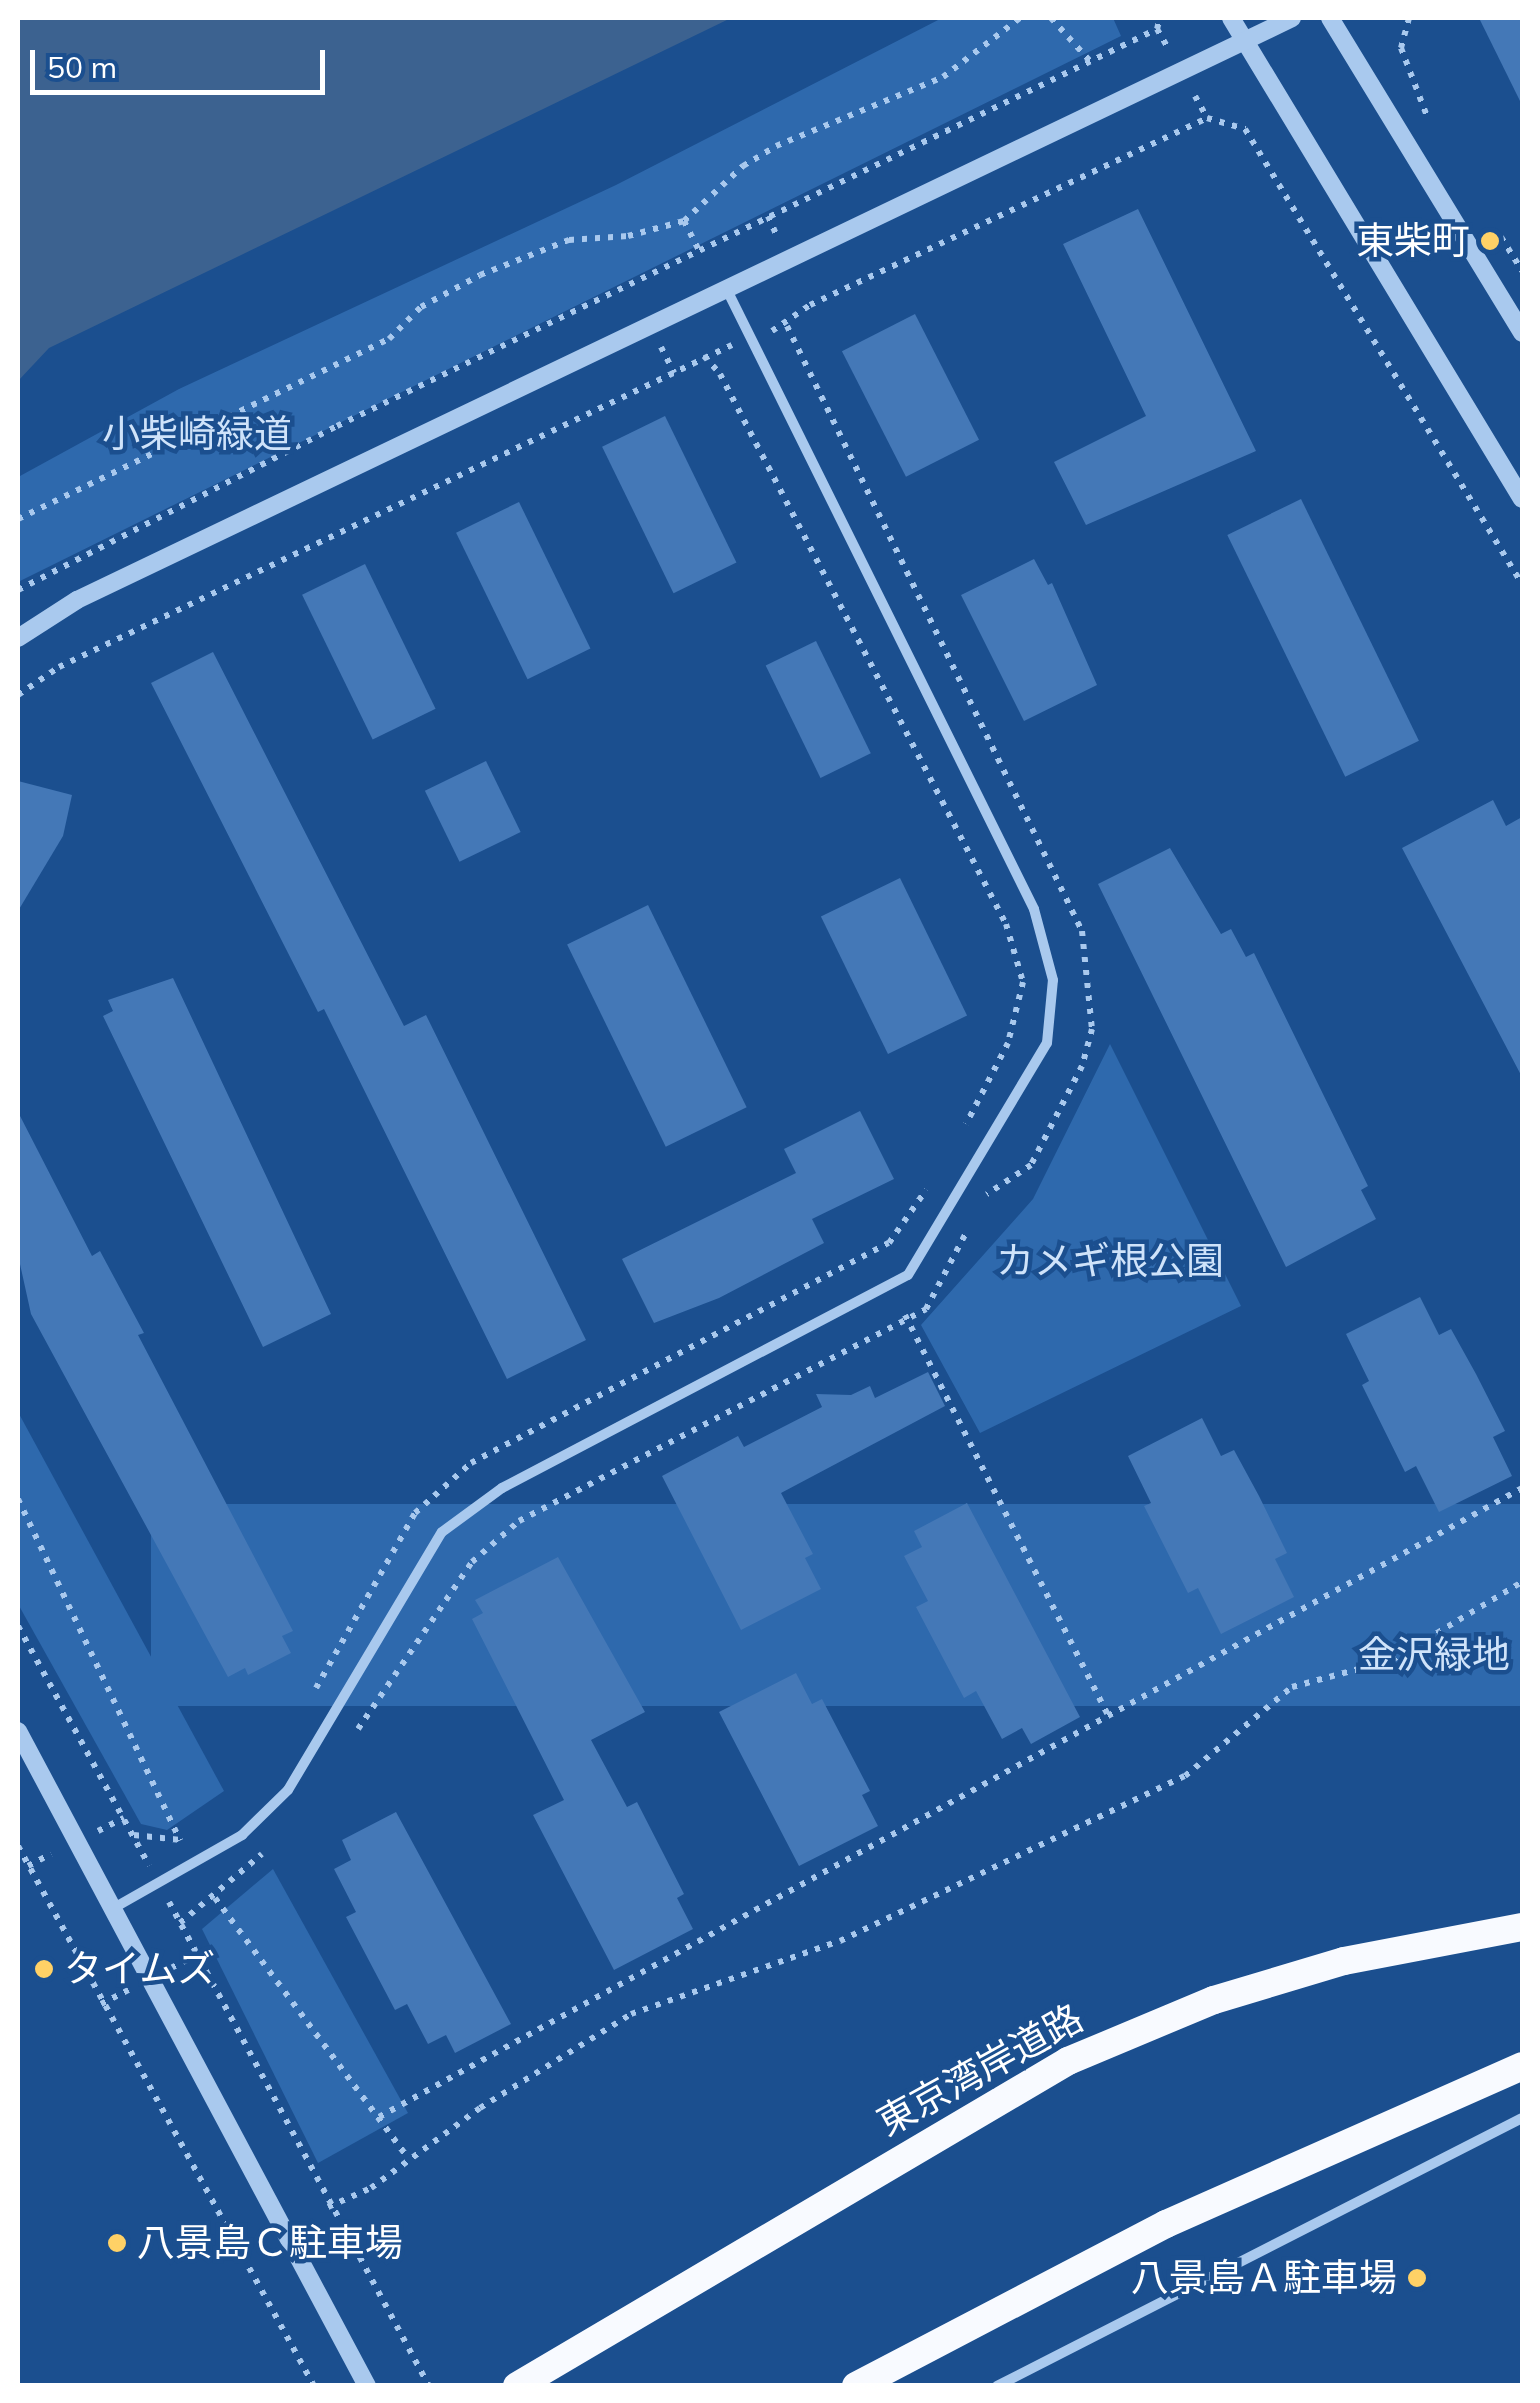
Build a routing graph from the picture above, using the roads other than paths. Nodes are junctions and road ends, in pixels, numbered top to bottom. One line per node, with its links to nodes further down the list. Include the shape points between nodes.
1 (1231, 18): 4 (street)
2 (1292, 18): 4 (street)
3 (1330, 18): 6 (street)
4 (1245, 41): 5 (street); 7 (street)
5 (727, 290): 8 (street, via 77,600); 10 (street, via 1034,908 1053,980 1046,1043 908,1275 502,1488 442,1532 288,1790 242,1835)
6 (1522, 333)
7 (1522, 499)
8 (18, 638)
9 (18, 1731): 10 (street)
10 (112, 1909): 14 (street)
11 (1522, 1927): 15 (highway, 東京湾岸道路, via 1344,1961 1158,2020 1068,2060)
12 (1522, 2066): 16 (highway, via 1235,2192)
13 (1522, 2118): 17 (street)
14 (366, 2386)
15 (517, 2386)
16 (856, 2386)
17 (998, 2386)

